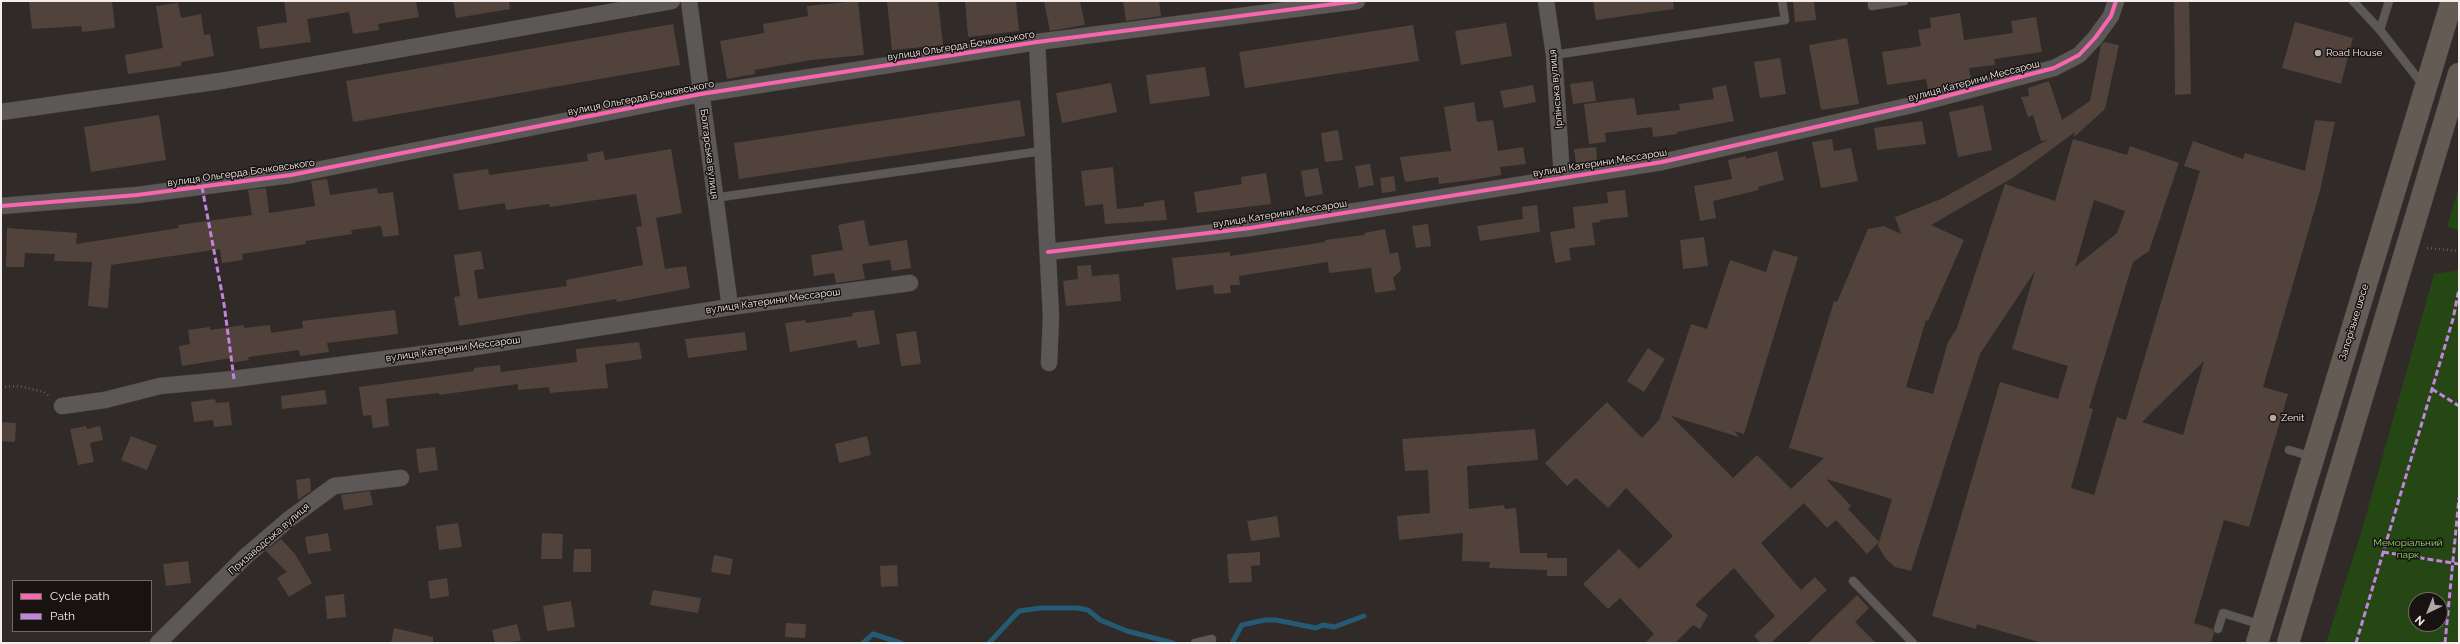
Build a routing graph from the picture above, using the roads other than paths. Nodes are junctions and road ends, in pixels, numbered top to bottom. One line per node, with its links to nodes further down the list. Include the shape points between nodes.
1 (672, 1): 18 (street, via 221,81)
2 (689, 1): 17 (street, Болгарська вулиця)
3 (1357, 1): 13 (street, вулиця Ольгерда Бочковського)
4 (1546, 1): 14 (street, Ірпінська вулиця)
5 (1782, 1): 14 (lane, via 1785,20)
6 (1872, 1): 7 (lane, via 1872,6)
7 (1904, 1)
8 (2116, 1): 20 (street, вулиця Катерини Мессарош, via 2111,16 2095,38 2079,55 2054,68 1912,106 1662,162)
9 (2352, 1): 12 (lane)
10 (2389, 1): 12 (lane)
11 (2452, 1): 16 (main road, Запорізьке шосе)
12 (2380, 30): 16 (lane)
13 (1037, 42): 17 (street, вулиця Ольгерда Бочковського); 19 (street)
14 (1554, 55): 20 (street, Ірпінська вулиця)
15 (2459, 74): 38 (main road)
16 (2425, 87): 29 (main road, Запорізьке шосе)
17 (701, 94): 21 (street, Болгарська вулиця); 22 (street, вулиця Ольгерда Бочковського, via 291,175 137,195)
18 (1, 112)
19 (1042, 152): 21 (lane); 23 (street)
20 (1562, 176): 23 (street, вулиця Катерини Мессарош, via 1250,228)
21 (714, 198): 25 (street, Болгарська вулиця)
22 (1, 206)
23 (1048, 252): 26 (street, via 1051,317)
24 (910, 283): 25 (street, вулиця Катерини Мессарош)
25 (730, 307): 27 (street, вулиця Катерини Мессарош, via 475,347 234,379 160,386 105,400)
26 (1049, 363)
27 (62, 406)
28 (2289, 450): 29 (lane)
29 (2314, 458): 33 (main road, Запорізьке шосе)
30 (401, 478): 35 (street, Призаводська вулиця, via 334,486 288,520 246,556)
31 (1853, 581): 37 (lane)
32 (2218, 629): 33 (lane, via 2223,613)
33 (2260, 634)
34 (1211, 641): 36 (lane)
35 (158, 643)
36 (1195, 643)
37 (1913, 643)
38 (2288, 643)

